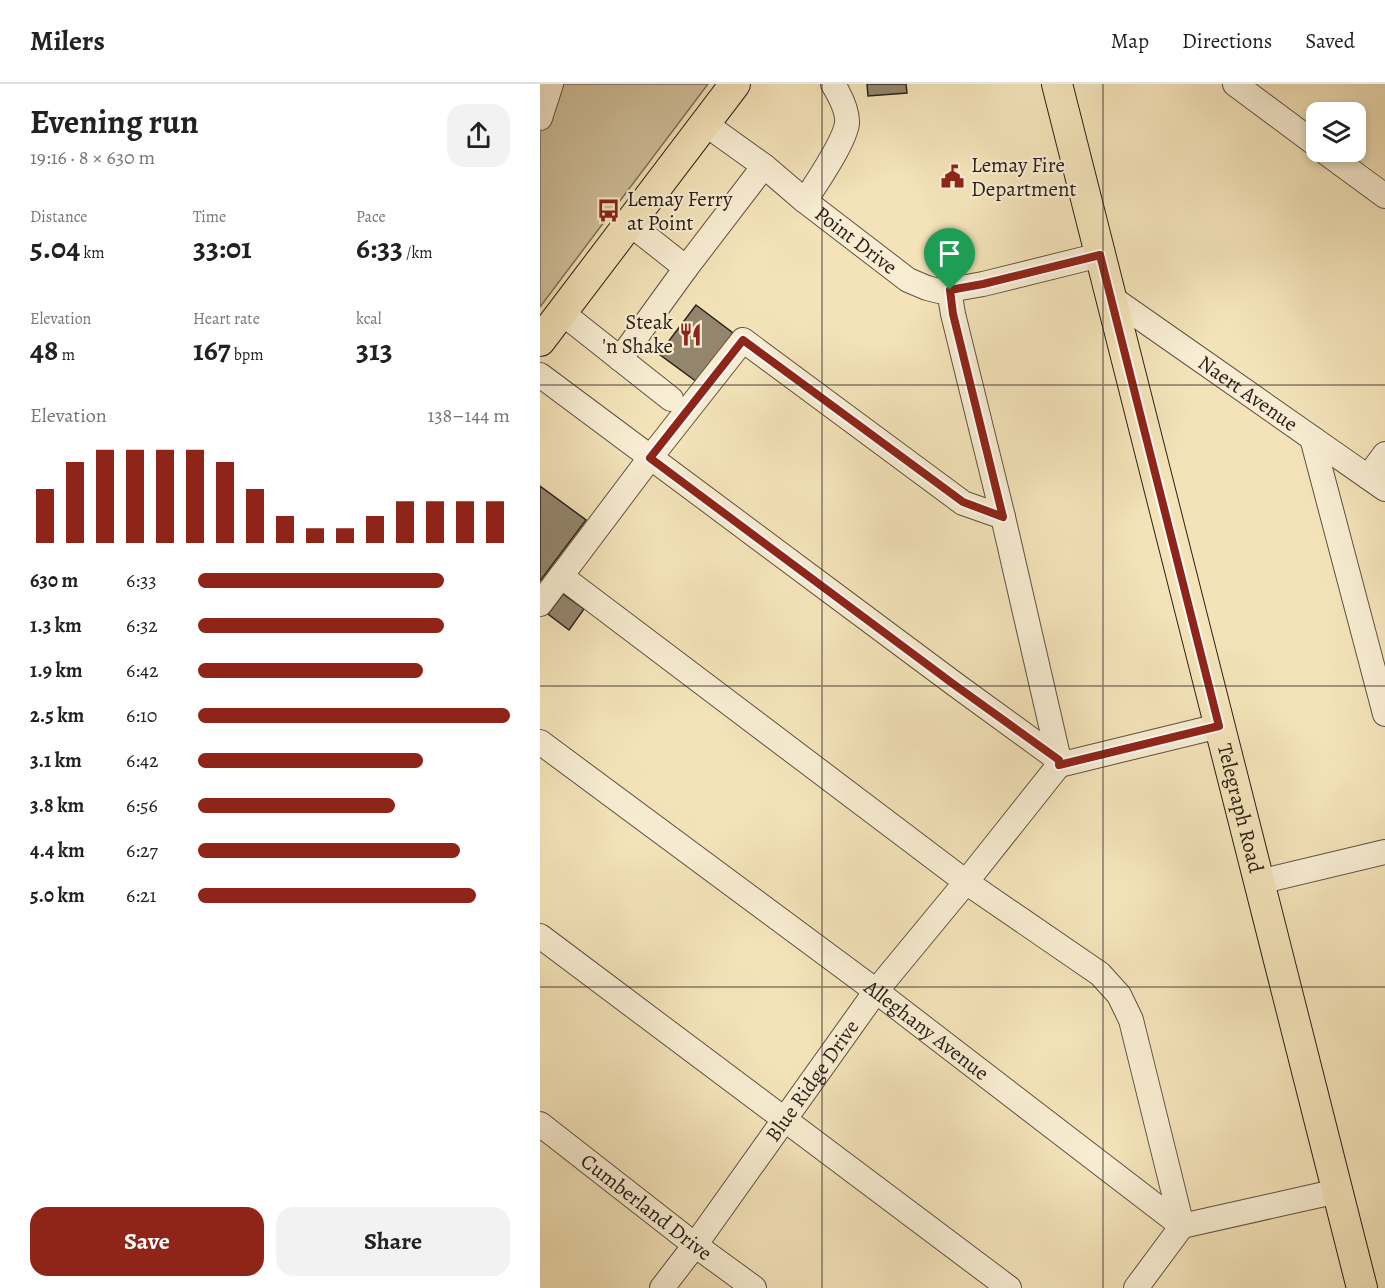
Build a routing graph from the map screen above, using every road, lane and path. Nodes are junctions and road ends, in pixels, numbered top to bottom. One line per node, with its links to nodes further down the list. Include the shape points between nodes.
1 (551, 84): 6 (street)
2 (735, 84): 7 (main road)
3 (833, 84): 12 (street, via 847,121 844,136)
4 (1058, 84): 14 (main road, Telegraph Road)
5 (1235, 84): 8 (street)
6 (540, 118)
7 (705, 123): 10 (street, Point Drive); 13 (main road)
8 (1306, 137)
9 (1339, 162): 11 (street)
10 (764, 166): 12 (street, Point Drive); 15 (street)
11 (1385, 196)
12 (805, 201): 16 (street, Point Drive, via 908,280 939,291)
13 (629, 223): 15 (street); 18 (main road)
14 (1100, 255): 16 (street, Point Drive); 17 (main road, Telegraph Road)
15 (686, 268): 20 (street)
16 (950, 290): 27 (street)
17 (1112, 298): 23 (street, Naert Avenue); 31 (main road, Telegraph Road)
18 (561, 312): 19 (main road); 20 (street)
19 (540, 341)
20 (620, 359): 22 (street)
21 (540, 375): 25 (street)
22 (671, 399)
23 (1312, 438): 26 (street, Naert Avenue); 30 (street)
24 (1385, 454): 26 (street)
25 (650, 458): 27 (street, via 743,340 963,502); 28 (street); 33 (street)
26 (1376, 483)
27 (1003, 517): 33 (street)
28 (561, 576): 29 (street); 35 (street)
29 (540, 604)
30 (1385, 714)
31 (1219, 726): 33 (street); 36 (main road, Telegraph Road)
32 (540, 742): 38 (street, Alleghany Avenue)
33 (1059, 762): 35 (street, Blue Ridge Drive)
34 (1385, 852): 36 (street)
35 (966, 882): 38 (street, Blue Ridge Drive); 42 (street, via 1100,974 1119,995 1131,1020)
36 (1259, 882): 41 (main road, Telegraph Road)
37 (540, 936): 39 (street)
38 (876, 991): 39 (street, Blue Ridge Drive); 42 (street, Alleghany Avenue)
39 (784, 1120): 43 (street, Blue Ridge Drive); 46 (street)
40 (540, 1124): 43 (street, Cumberland Drive)
41 (1338, 1191): 42 (street); 48 (main road, Telegraph Road)
42 (1182, 1226): 47 (street)
43 (695, 1245): 44 (street, Blue Ridge Drive); 45 (street, Cumberland Drive)
44 (662, 1288)
45 (754, 1288)
46 (1009, 1288)
47 (1136, 1288)
48 (1362, 1288)

